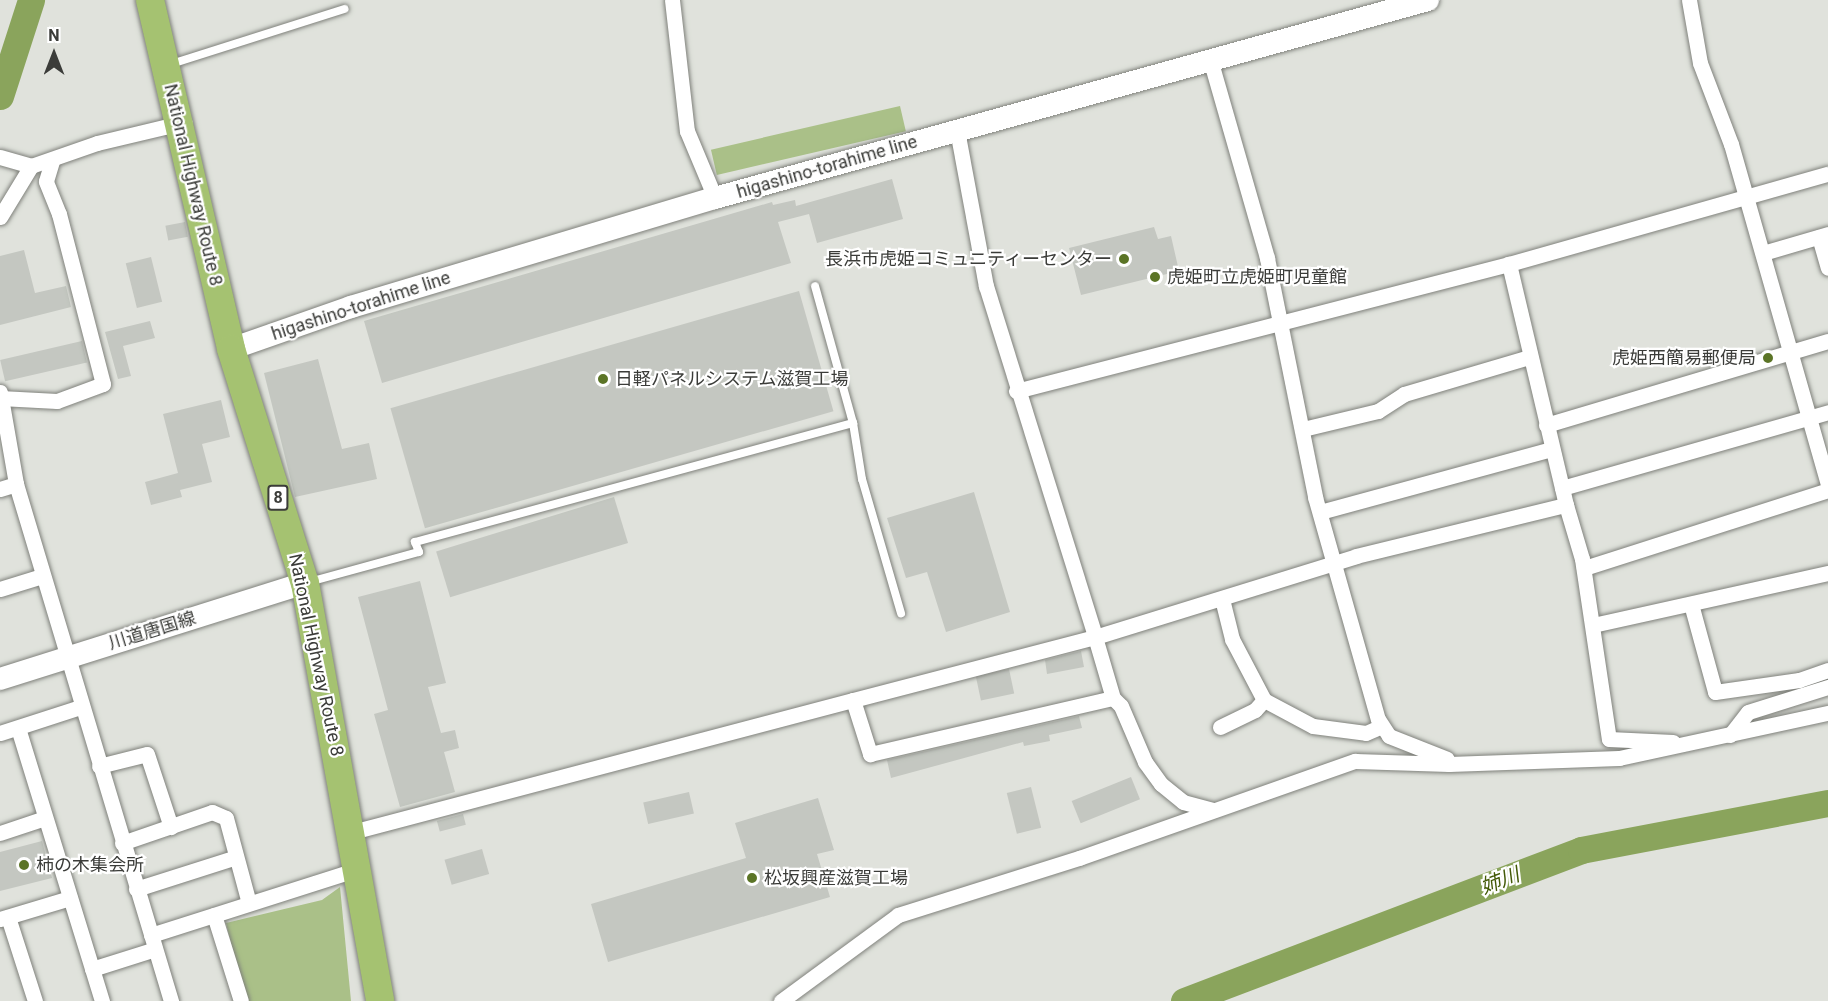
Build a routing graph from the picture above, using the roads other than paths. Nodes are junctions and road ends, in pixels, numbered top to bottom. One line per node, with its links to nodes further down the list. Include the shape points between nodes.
1 (150, 0): 7 (highway, National Highway Route 8 / 8)
2 (672, 0): 15 (street, via 687,130)
3 (1428, 0): 6 (main road, higashino-torahime line)
4 (1689, 0): 14 (street, via 1700,63)
5 (344, 9): 7 (lane)
6 (1210, 59): 9 (main road, higashino-torahime line); 22 (street)
7 (166, 65): 8 (highway, National Highway Route 8 / 8)
8 (182, 122): 11 (street, via 97,143); 24 (highway, National Highway Route 8 / 8)
9 (957, 130): 15 (main road, higashino-torahime line); 27 (street, via 986,286)
10 (0, 157): 12 (street)
11 (52, 161): 12 (street); 28 (street, via 46,181 59,214 103,384 57,401)
12 (31, 166): 16 (street)
13 (1828, 174): 14 (street)
14 (1746, 195): 18 (street); 19 (street)
15 (715, 198): 24 (main road, higashino-torahime line, via 351,307)
16 (0, 217)
17 (1823, 236): 18 (street); 20 (street)
18 (1763, 253): 25 (street)
19 (1509, 264): 22 (street); 26 (street)
20 (1828, 268)
21 (815, 286): 31 (lane)
22 (1282, 323): 27 (street); 33 (street)
23 (1828, 341): 25 (street)
24 (231, 349): 46 (highway, National Highway Route 8 / 8)
25 (1792, 351): 30 (street); 32 (street)
26 (1529, 357): 32 (street); 33 (street, via 1404,394 1378,411)
27 (1016, 391): 52 (street)
28 (1, 396): 35 (street)
29 (1828, 412): 30 (street)
30 (1808, 418): 36 (street); 37 (street)
31 (853, 423): 46 (lane, via 415,542 418,552); 50 (lane, via 861,479)
32 (1546, 425): 34 (street)
33 (1303, 429): 41 (street)
34 (1552, 449): 37 (street); 41 (street)
35 (16, 484): 38 (street); 45 (street)
36 (1828, 485)
37 (1562, 488): 40 (street)
38 (0, 489)
39 (1828, 490): 43 (street)
40 (1566, 505): 42 (street); 43 (street)
41 (1320, 512): 42 (street)
42 (1337, 563): 48 (street); 62 (street, via 1356,650)
43 (1584, 568): 51 (street)
44 (1828, 573): 49 (street)
45 (42, 576): 47 (street); 53 (street)
46 (304, 583): 53 (main road, 川道唐国線); 73 (highway, National Highway Route 8 / 8)
47 (0, 589)
48 (1222, 599): 52 (street); 59 (street, via 1232,639)
49 (1691, 604): 51 (street); 54 (street, via 1715,692 1798,680)
50 (901, 613)
51 (1593, 626): 67 (street, via 1609,739)
52 (1095, 637): 57 (street); 58 (street)
53 (65, 658): 55 (main road, 川道唐国線); 60 (street)
54 (1828, 670)
55 (0, 679)
56 (1828, 687): 66 (street, via 1748,712)
57 (1113, 698): 58 (street, via 870,754); 70 (street, via 1121,706 1145,762 1161,784 1183,802)
58 (854, 700): 73 (street)
59 (1264, 700): 62 (street, via 1313,726 1366,733); 63 (street, via 1254,710)
60 (80, 707): 64 (street); 69 (street)
61 (1828, 713): 66 (street)
62 (1382, 726): 68 (street, via 1389,736 1412,748)
63 (1220, 727)
64 (18, 728): 65 (street); 71 (street)
65 (0, 733)
66 (1730, 735): 67 (street)
67 (1689, 743): 68 (street, via 1619,758)
68 (1458, 763): 70 (street, via 1355,761)
69 (99, 766): 72 (street, via 147,754); 75 (street)
70 (1213, 810): 90 (street, via 1079,858 897,915)
71 (45, 818): 74 (street); 79 (street)
72 (171, 826): 75 (street); 76 (street, via 212,812 226,818)
73 (352, 832): 77 (highway, National Highway Route 8 / 8)
74 (0, 833)
75 (122, 843): 78 (street)
76 (236, 857): 78 (street); 80 (street)
77 (358, 869): 80 (street); 89 (highway, National Highway Route 8 / 8)
78 (136, 889): 83 (street)
79 (70, 898): 82 (street); 84 (street)
80 (249, 903): 81 (street)
81 (214, 915): 83 (street); 88 (street)
82 (4, 918): 85 (street)
83 (153, 942): 84 (street); 87 (street)
84 (92, 969): 86 (street)
85 (35, 1001)
86 (102, 1001)
87 (171, 1001)
88 (241, 1001)
89 (380, 1001)
90 (781, 1001)

